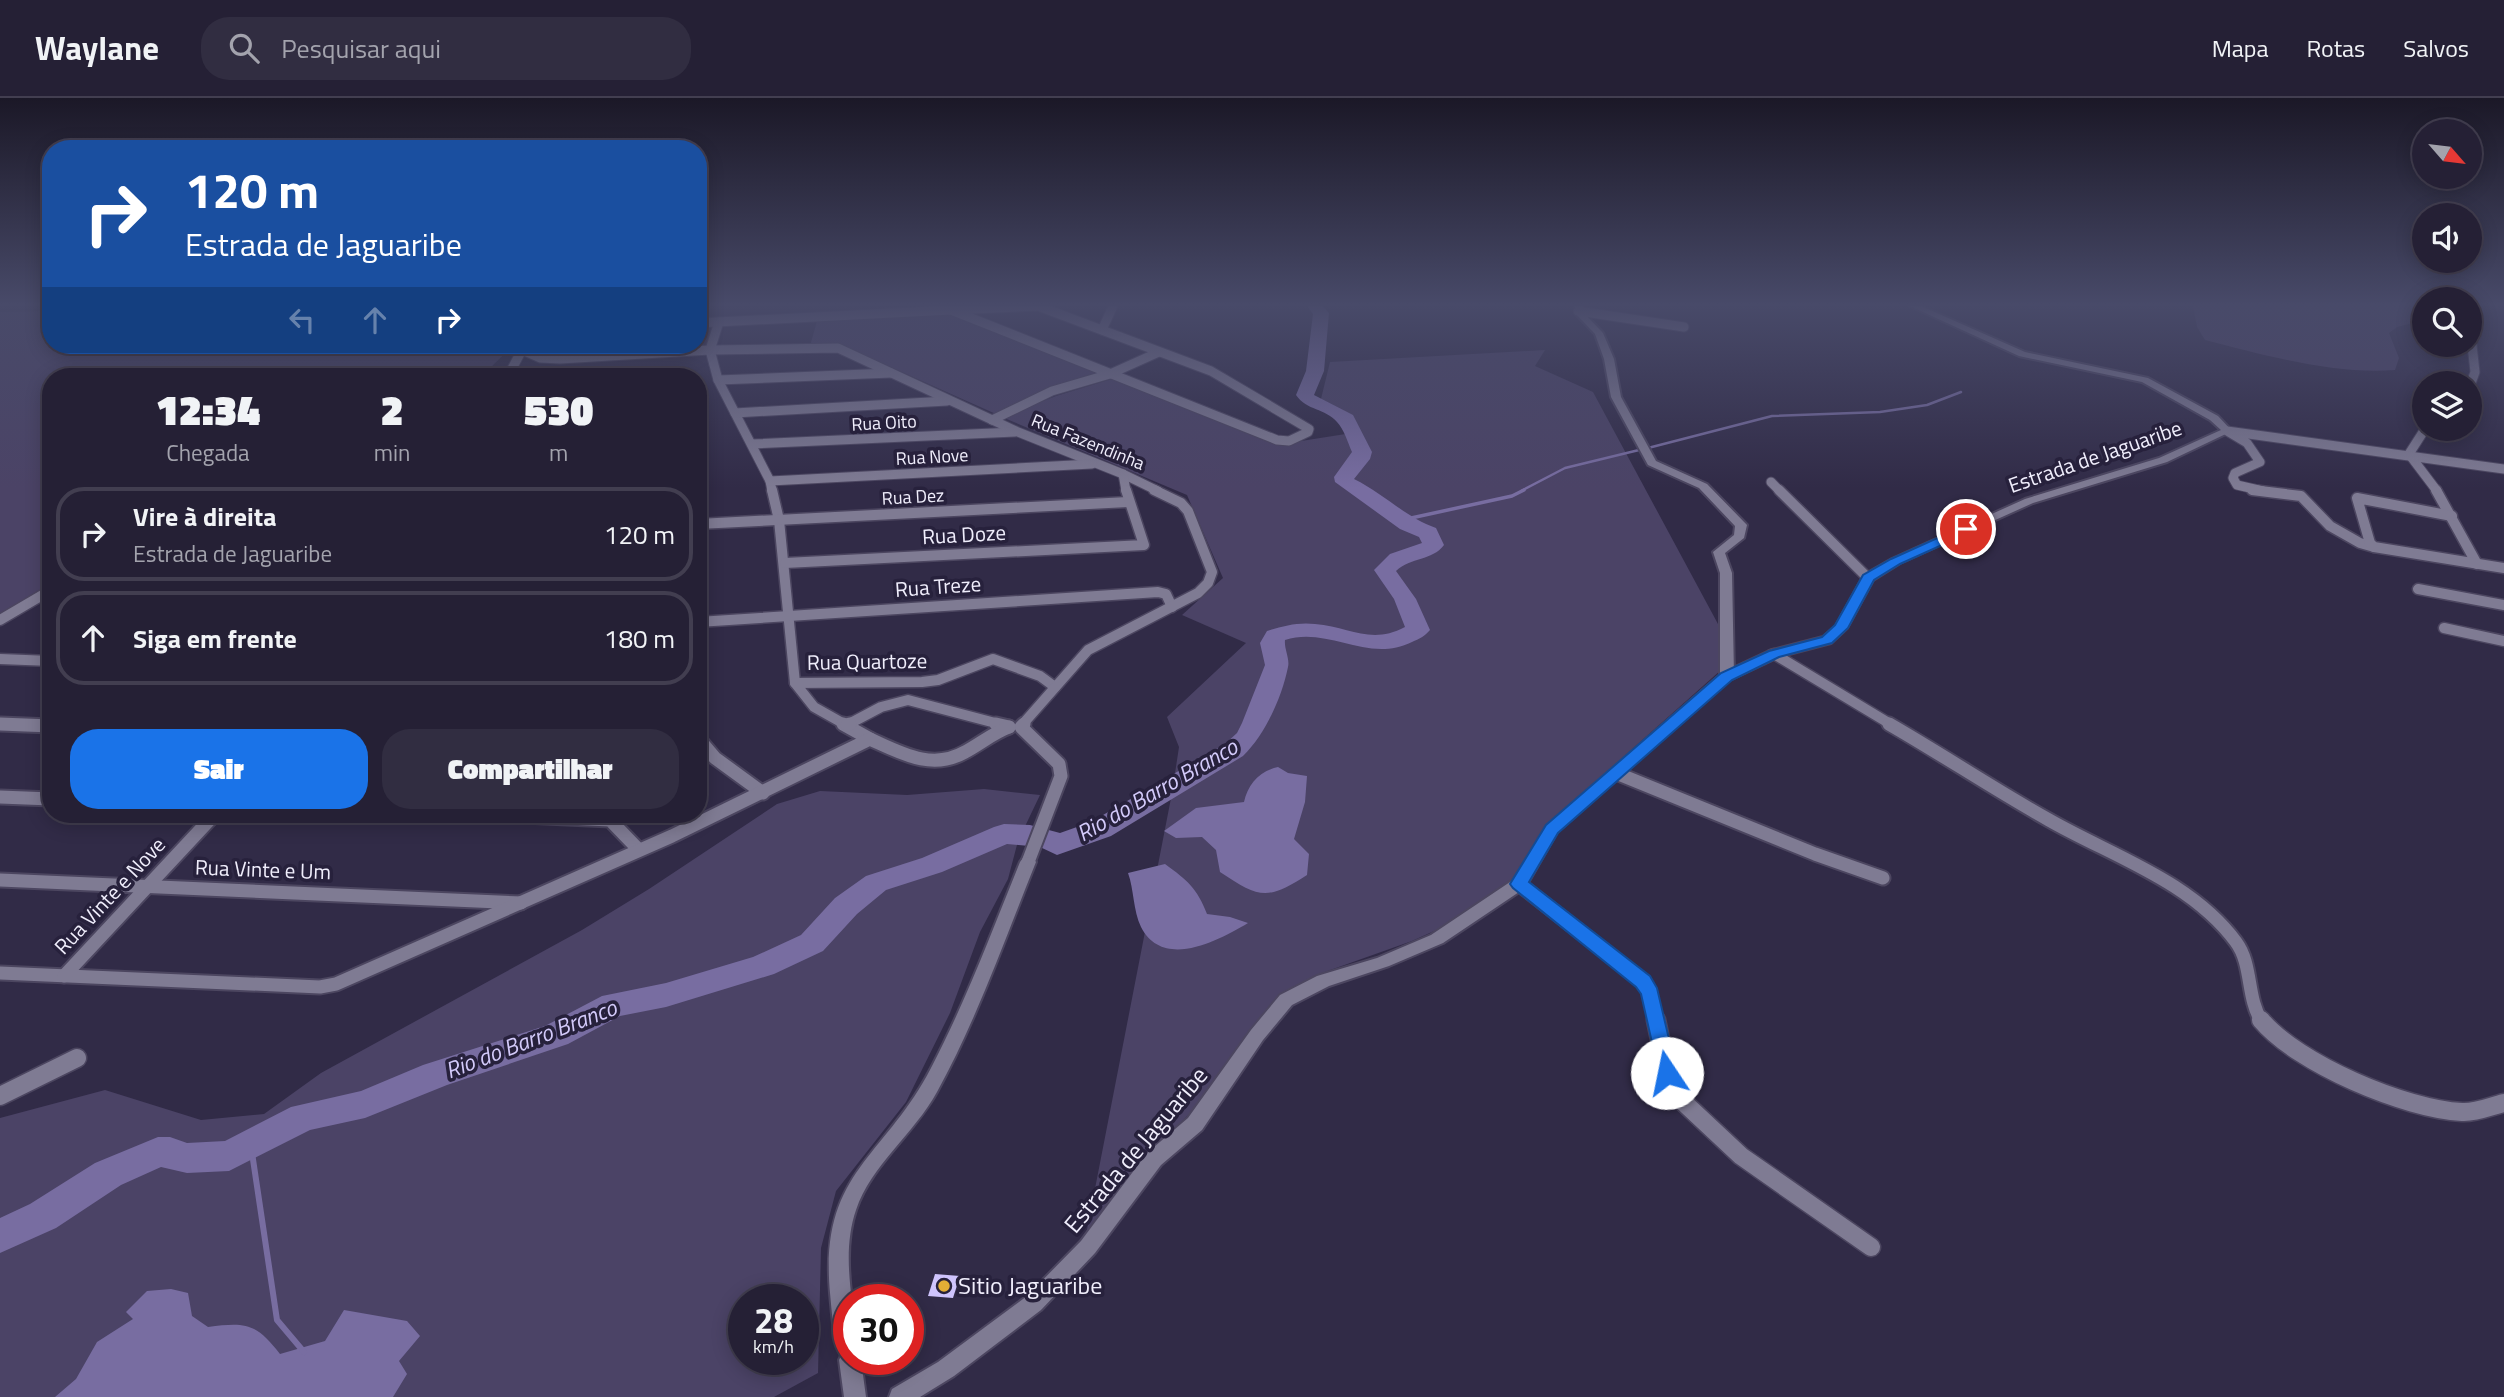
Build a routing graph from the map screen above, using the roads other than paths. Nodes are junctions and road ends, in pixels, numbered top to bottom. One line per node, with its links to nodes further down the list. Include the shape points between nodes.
1 (714, 367): 10 (street)
2 (877, 367): 8 (street, Rua Fazendinha)
3 (1092, 367): 9 (street)
4 (1126, 367): 9 (street)
5 (1197, 367): 9 (street, via 1231,380 1308,432 1289,441 1277,440)
6 (1610, 367): 47 (street, via 1616,397 1652,463 1703,485 1741,525 1740,536 1719,552 1726,573)
7 (2082, 367): 14 (street, Estrada de Jaguaribe, via 2145,380 2214,418)
8 (891, 373): 10 (street); 11 (street, Rua Fazendinha)
9 (1110, 374): 13 (street, via 1052,391)
10 (718, 380): 12 (street)
11 (951, 401): 12 (street); 13 (street, Rua Fazendinha)
12 (735, 413): 17 (street)
13 (992, 420): 15 (street, Rua Fazendinha)
14 (2227, 431): 18 (street); 28 (street, Estrada de Jaguaribe, via 2246,443 2260,462 2235,472 2238,485 2301,496 2330,526); 32 (street, Estrada de Jaguaribe, via 2163,460 2029,501)
15 (1018, 432): 17 (street, Rua Oito); 19 (street, Rua Fazendinha)
16 (2417, 441): 18 (street)
17 (752, 444): 22 (street)
18 (2409, 454): 20 (street); 25 (street)
19 (1096, 464): 21 (street, Rua Fazendinha); 22 (street, Rua Nove)
20 (2504, 469)
21 (1122, 474): 24 (street); 38 (street, Rua Fazendinha, via 1181,503 1212,572 1198,593)
22 (771, 481): 26 (street)
23 (1770, 482): 32 (street)
24 (1128, 502): 26 (street, Rua Dez); 29 (street, Rua Doze, via 1144,545)
25 (2452, 516): 28 (street, via 2357,498); 30 (street)
26 (779, 520): 27 (street, Rua Dez); 29 (street)
27 (707, 524)
28 (2374, 547): 30 (street)
29 (785, 563): 39 (street)
30 (2477, 564): 31 (street)
31 (2504, 568)
32 (1868, 578): 44 (street, via 1841,628 1827,640)
33 (2418, 589): 37 (street)
34 (42, 595): 35 (street)
35 (28, 604): 36 (street); 40 (street)
36 (42, 604)
37 (2504, 605)
38 (1171, 607): 39 (street, Rua Treze, via 1166,594 1158,592); 49 (street, via 1088,650)
39 (790, 616): 41 (street, Rua Treze); 48 (street)
40 (0, 620)
41 (707, 621)
42 (2444, 628): 43 (street)
43 (2504, 640)
44 (1774, 654): 47 (street); 75 (street, via 2049,820 2169,884 2241,949 2255,1012 2288,1045 2345,1077 2402,1100 2465,1112)
45 (0, 659): 46 (street)
46 (42, 661)
47 (1727, 676): 56 (street, Estrada de Jaguaribe)
48 (795, 683): 49 (street, Rua Quartoze, via 930,681 993,659 1041,676); 51 (street, via 814,707)
49 (1055, 687): 53 (street)
50 (0, 724): 52 (street)
51 (847, 725): 53 (street, via 881,706 908,700); 54 (street)
52 (42, 726)
53 (1015, 727): 54 (street, via 991,734 943,762 912,758); 65 (street, via 1059,764 1061,776)
54 (870, 739): 57 (street)
55 (707, 749): 57 (street)
56 (1616, 774): 66 (street); 68 (street, Estrada de Jaguaribe, via 1552,829)
57 (763, 793): 60 (street)
58 (0, 797): 59 (street)
59 (42, 799)
60 (707, 819)
61 (207, 823): 69 (street, Rua Vinte e Nove)
62 (613, 823): 64 (street)
63 (698, 823): 64 (street)
64 (639, 850): 70 (street)
65 (1028, 862): 77 (street, via 932,1086 862,1178 845,1211)
66 (1883, 878)
67 (0, 880): 69 (street, Rua Vinte e Um)
68 (1519, 884): 76 (street, via 1643,981 1650,993 1667,1073 1678,1097 1741,1156); 80 (street, Estrada de Jaguaribe, via 1437,939 1323,981 1286,1000 1195,1124 1154,1159 1088,1247 1034,1303)
69 (146, 888): 70 (street, Rua Vinte e Um); 72 (street, Rua Vinte e Nove)
70 (524, 903): 72 (street, via 320,987)
71 (0, 973): 72 (street)
72 (64, 976)
73 (77, 1058): 74 (street)
74 (0, 1097)
75 (2504, 1103)
76 (1871, 1247)
77 (840, 1284)
78 (852, 1375): 79 (street)
79 (855, 1397)
80 (900, 1397)

